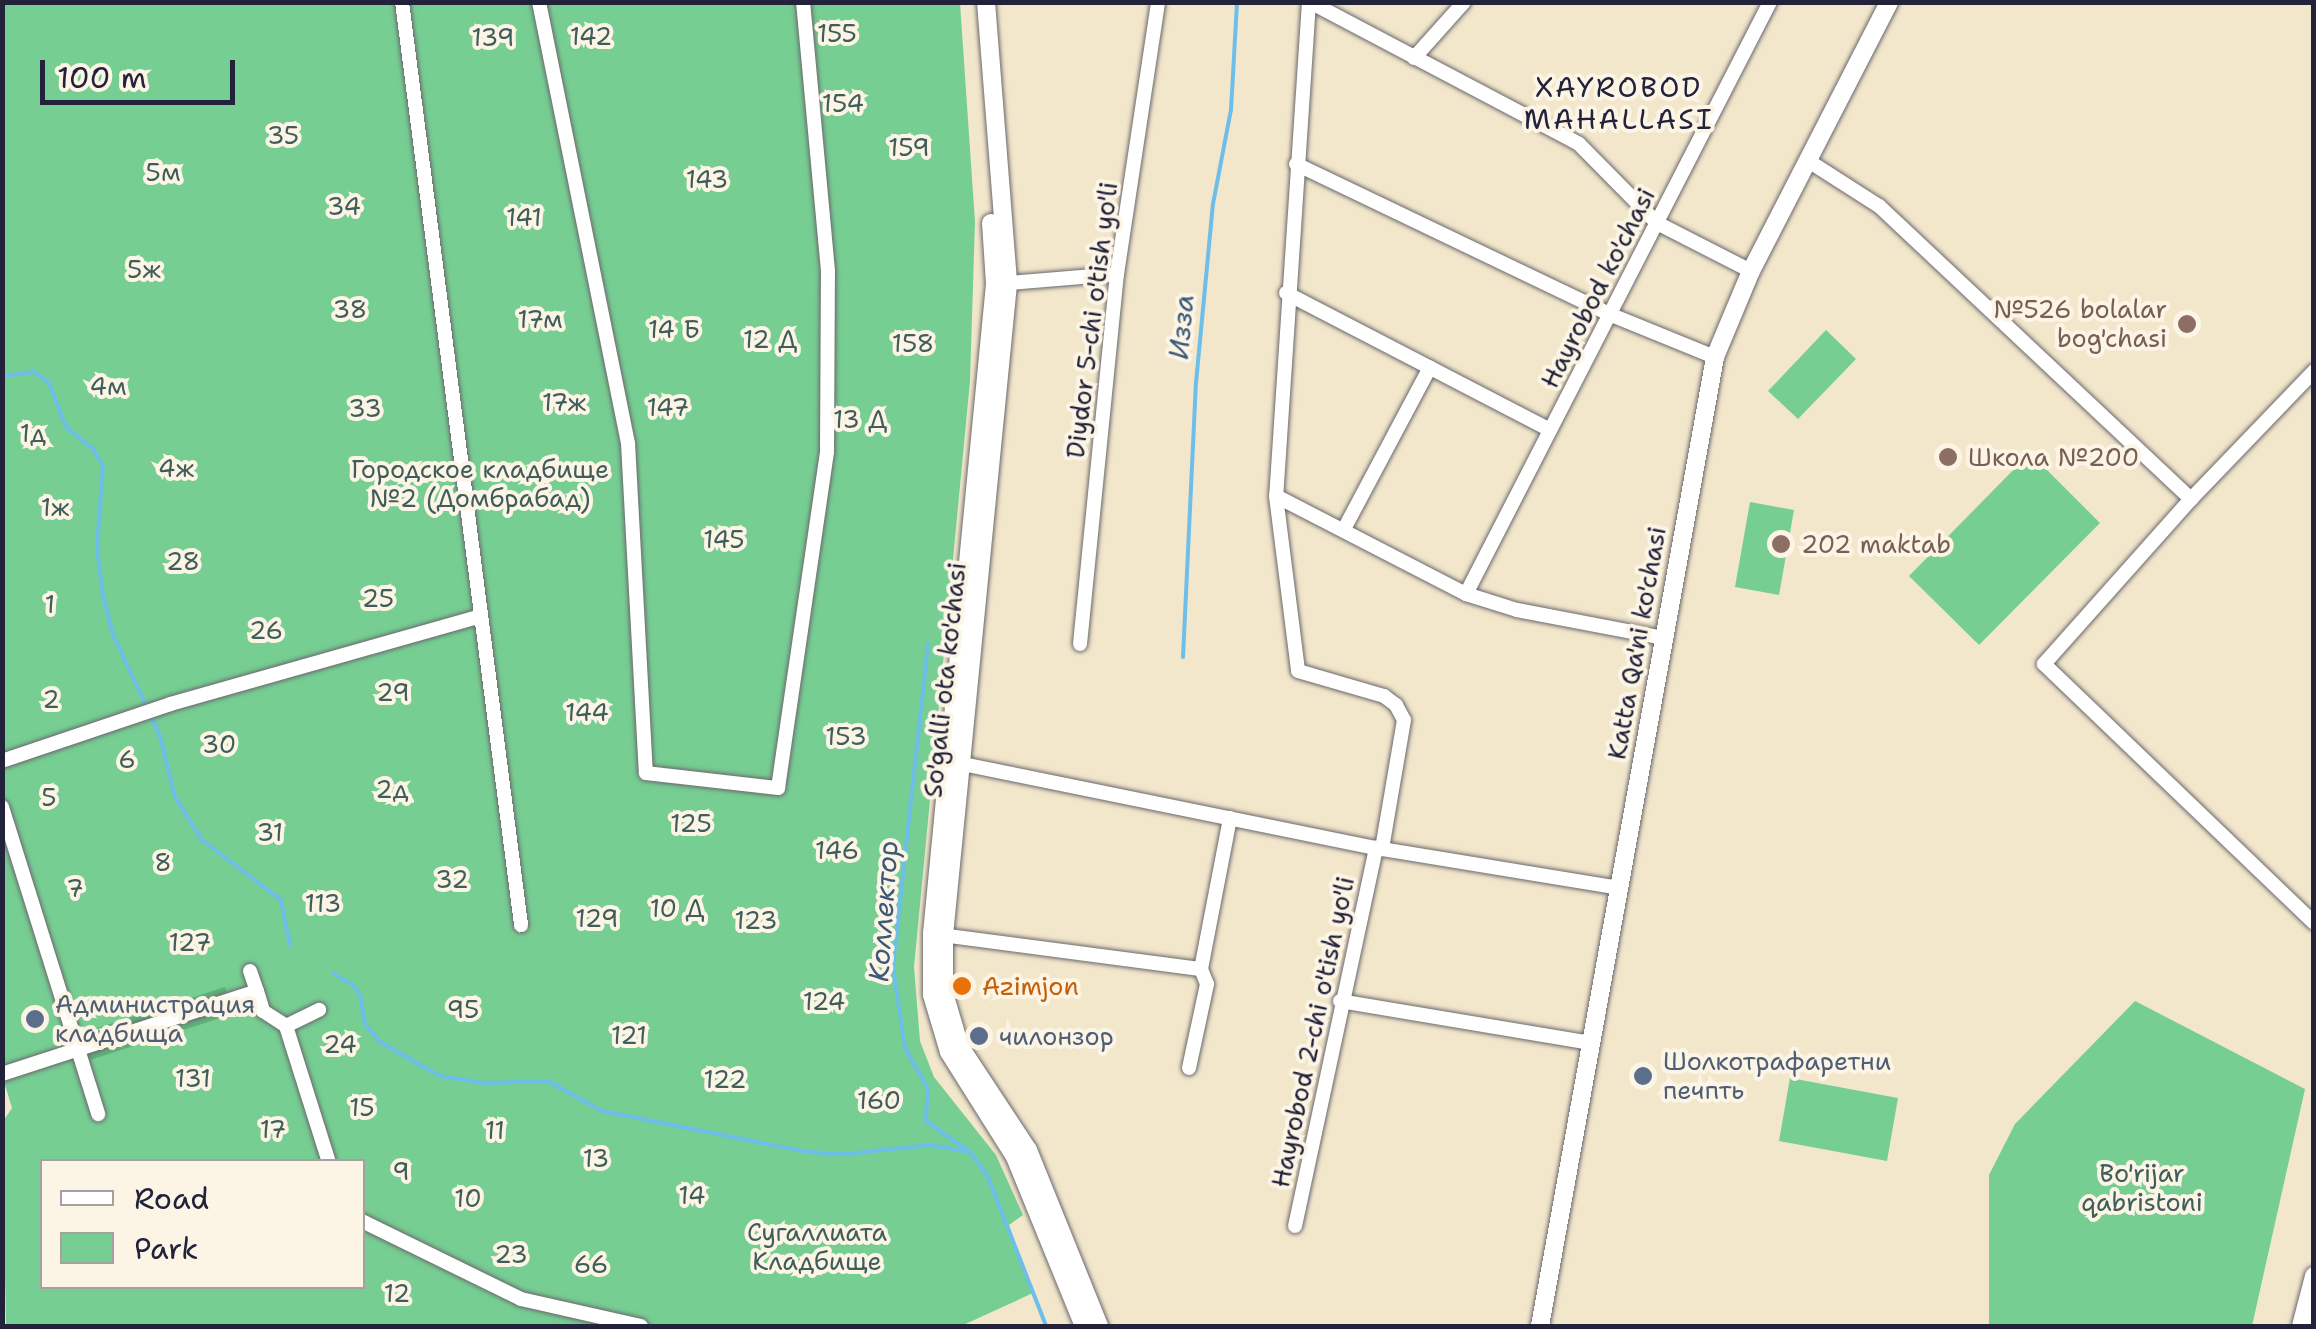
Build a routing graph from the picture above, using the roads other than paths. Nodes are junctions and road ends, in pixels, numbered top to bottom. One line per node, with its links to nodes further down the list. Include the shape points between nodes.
1 (402, 2): 28 (street)
2 (540, 2): 3 (street, via 628,442 646,773 778,788 828,452 828,271)
3 (803, 2)
4 (977, 2): 17 (main road, So'galli ota ko'chasi)
5 (986, 2): 17 (main road, So'galli ota ko'chasi)
6 (1158, 2): 16 (street, Diydor 5-chi o'tish yo'li)
7 (1310, 2): 11 (street); 13 (street)
8 (1464, 2): 11 (street)
9 (1770, 2): 14 (street, Hayrobod ko'chasi)
10 (1889, 2): 12 (main road, Katta Qa'ni ko'chasi)
11 (1414, 58): 14 (street, via 1579,144)
12 (1808, 160): 15 (main road, Katta Qa'ni ko'chasi); 25 (street, via 1879,206)
13 (1296, 164): 18 (street); 19 (street)
14 (1657, 223): 15 (street); 19 (street, Hayrobod ko'chasi)
15 (1750, 271): 20 (main road, Katta Qa'ni ko'chasi)
16 (1117, 274): 17 (street); 30 (street, Diydor 5-chi o'tish yo'li)
17 (1002, 284): 32 (main road, So'galli ota ko'chasi)
18 (1286, 293): 21 (street); 24 (street)
19 (1609, 314): 20 (street); 23 (street, Hayrobod ko'chasi)
20 (1715, 357): 29 (main road, Katta Qa'ni ko'chasi)
21 (1430, 367): 23 (street); 26 (street)
22 (2314, 371): 25 (street)
23 (1550, 430): 27 (street, Hayrobod ko'chasi)
24 (1276, 496): 26 (street); 35 (street, via 1298,671 1384,696 1404,720)
25 (2190, 499): 37 (street, via 2044,664)
26 (1344, 530): 27 (street)
27 (1466, 594): 29 (street)
28 (480, 616): 31 (street, via 170,704); 38 (street)
29 (1664, 638): 36 (main road, Katta Qa'ni ko'chasi)
30 (1080, 644)
31 (2, 761)
32 (956, 763): 34 (street, Hayrobod 2-chi o'tish yo'li); 39 (main road, So'galli ota ko'chasi)
33 (2, 807): 47 (street)
34 (1230, 818): 35 (street, Hayrobod 2-chi o'tish yo'li); 40 (street)
35 (1379, 848): 36 (street, Hayrobod 2-chi o'tish yo'li); 43 (street, Hayrobod 2-chi o'tish yo'li)
36 (1620, 888): 46 (main road, Katta Qa'ni ko'chasi)
37 (2314, 923)
38 (521, 925)
39 (938, 934): 40 (street); 56 (main road, So'galli ota ko'chasi, via 932,995 941,1034 1015,1157); 57 (main road, So'galli ota ko'chasi, via 944,993 960,1047 1028,1150)
40 (1201, 969): 48 (street, via 1206,984)
41 (250, 972): 42 (street)
42 (257, 992): 45 (street, via 263,1011); 47 (street)
43 (1340, 1001): 46 (street); 53 (street, Hayrobod 2-chi o'tish yo'li)
44 (319, 1010): 45 (street)
45 (286, 1026): 51 (street)
46 (1592, 1043): 58 (main road, Katta Qa'ni ko'chasi)
47 (76, 1051): 49 (street); 50 (street)
48 (1189, 1068)
49 (2, 1074)
50 (98, 1114)
51 (327, 1159)
52 (365, 1222): 55 (street, via 521,1298)
53 (1295, 1226)
54 (2314, 1276): 59 (main road)
55 (641, 1326)
56 (1084, 1326)
57 (1099, 1326)
58 (1540, 1326)
59 (2300, 1326)

